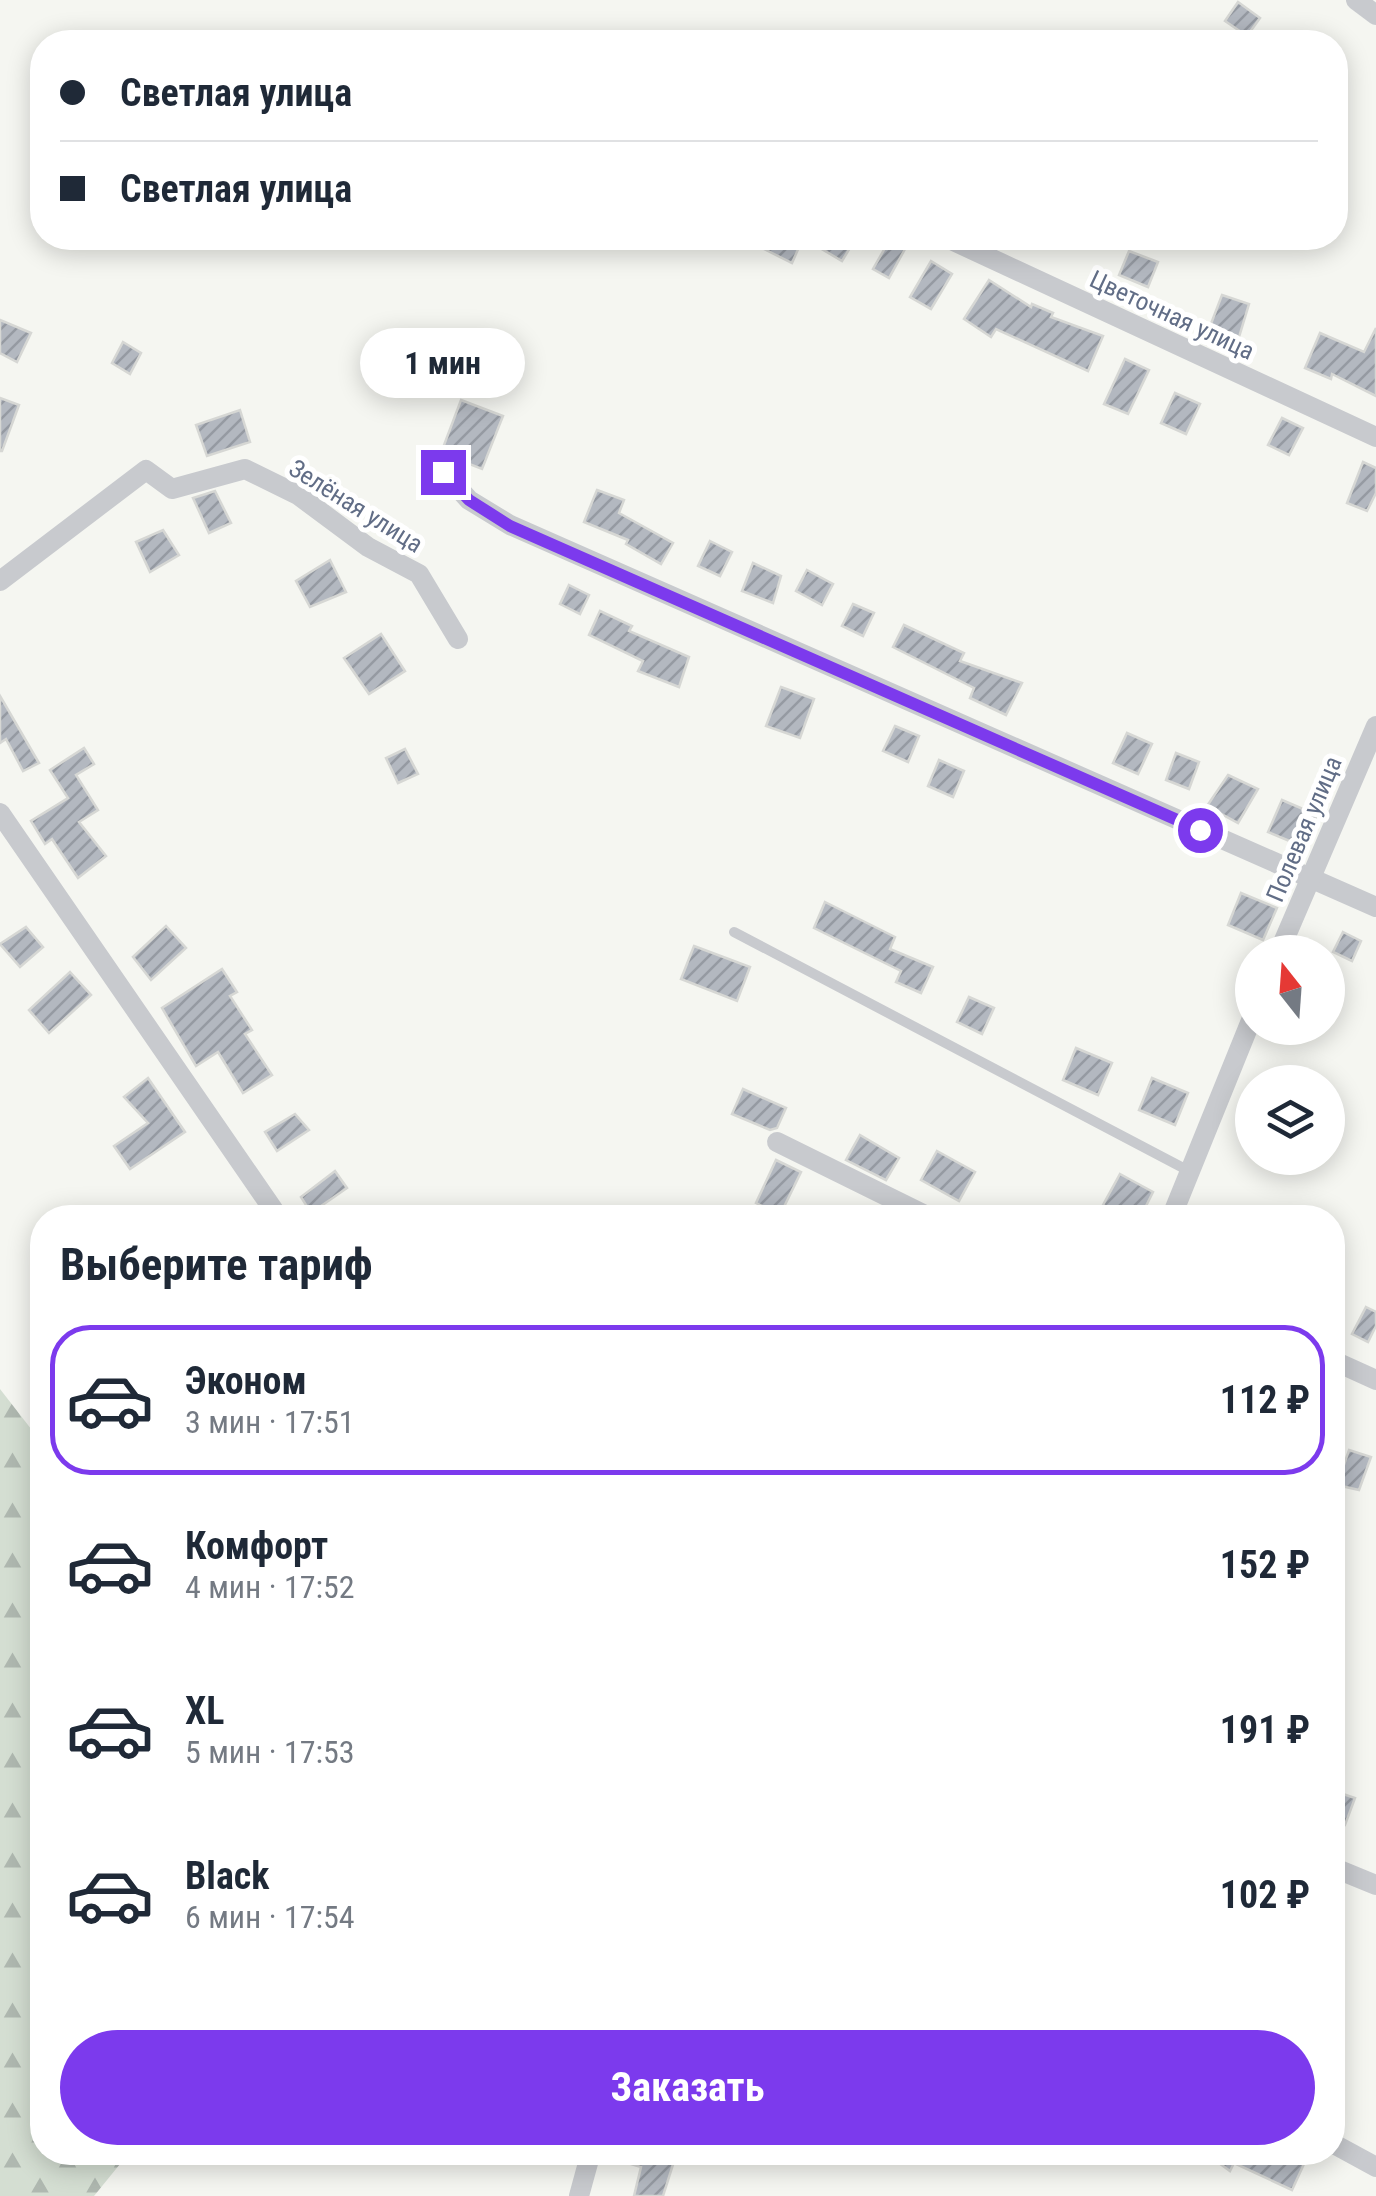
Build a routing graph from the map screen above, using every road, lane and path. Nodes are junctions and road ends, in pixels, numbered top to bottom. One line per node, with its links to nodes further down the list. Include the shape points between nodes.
1 (1356, 0): 2 (street)
2 (1376, 14)
3 (973, 250): 4 (street, Цветочная улица)
4 (1376, 437)
5 (443, 472): 10 (street, via 469,500 510,526)
6 (0, 581): 7 (street, Зелёная улица, via 146,470 172,490 245,469 419,574)
7 (458, 640)
8 (1376, 726): 10 (street, Полевая улица)
9 (0, 813): 17 (street)
10 (1309, 878): 11 (street); 13 (street, Полевая улица)
11 (1376, 907)
12 (734, 932): 16 (lane)
13 (1286, 935)
14 (1241, 1045): 16 (street)
15 (777, 1142): 18 (street)
16 (1190, 1172): 19 (street)
17 (271, 1205)
18 (904, 1205)
19 (1176, 1205)
20 (1345, 1366): 21 (street)
21 (1376, 1380)
22 (1345, 1872): 23 (street)
23 (1376, 1885)
24 (1345, 2151): 26 (street)
25 (587, 2165): 27 (street)
26 (1376, 2167)
27 (579, 2196)

